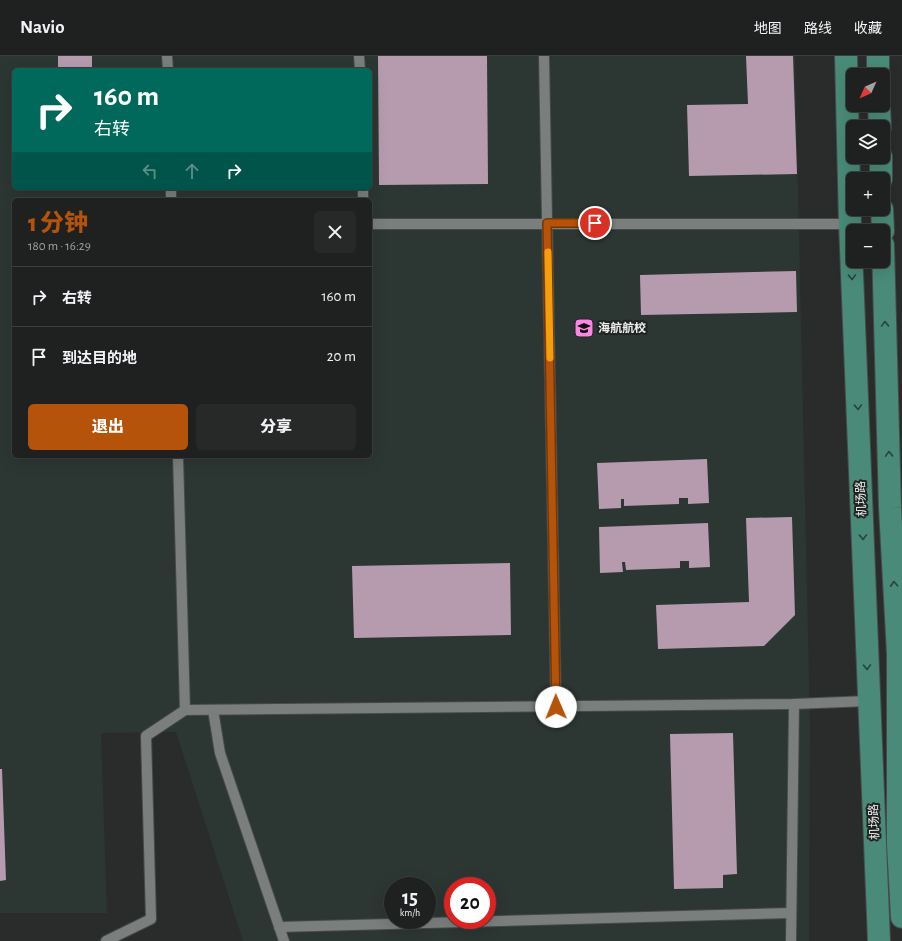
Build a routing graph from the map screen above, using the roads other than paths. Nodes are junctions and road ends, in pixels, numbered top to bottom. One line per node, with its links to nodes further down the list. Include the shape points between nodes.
1 (167, 56): 6 (lane)
2 (360, 56): 7 (lane)
3 (544, 56): 9 (lane)
4 (846, 56): 11 (main road, 机场路)
5 (878, 56): 8 (main road)
6 (168, 68)
7 (360, 68)
8 (878, 68)
9 (547, 223): 10 (lane); 11 (lane); 22 (lane)
10 (372, 224)
11 (850, 224)
12 (852, 268): 17 (main road, 机场路, one-way to 17)
13 (884, 268): 16 (main road, 机场路, one-way to 13)
14 (178, 458): 23 (lane)
15 (902, 468): 16 (main road)
16 (890, 508): 17 (main road); 19 (main road, 机场路, one-way to 16)
17 (866, 600): 20 (main road, 机场路, one-way to 20)
18 (902, 632): 19 (main road)
19 (898, 654): 26 (main road, 机场路)
20 (868, 701): 21 (lane); 33 (main road, 机场路)
21 (794, 704): 22 (lane); 27 (lane)
22 (556, 707): 24 (lane)
23 (185, 710): 24 (lane); 30 (lane, via 146,736 151,919)
24 (213, 710): 29 (lane, via 220,753)
25 (902, 822): 26 (main road)
26 (898, 844): 28 (main road, 机场路)
27 (791, 913): 29 (lane); 32 (lane)
28 (902, 917)
29 (279, 927): 31 (lane)
30 (106, 941)
31 (284, 941)
32 (791, 941)
33 (878, 941)

